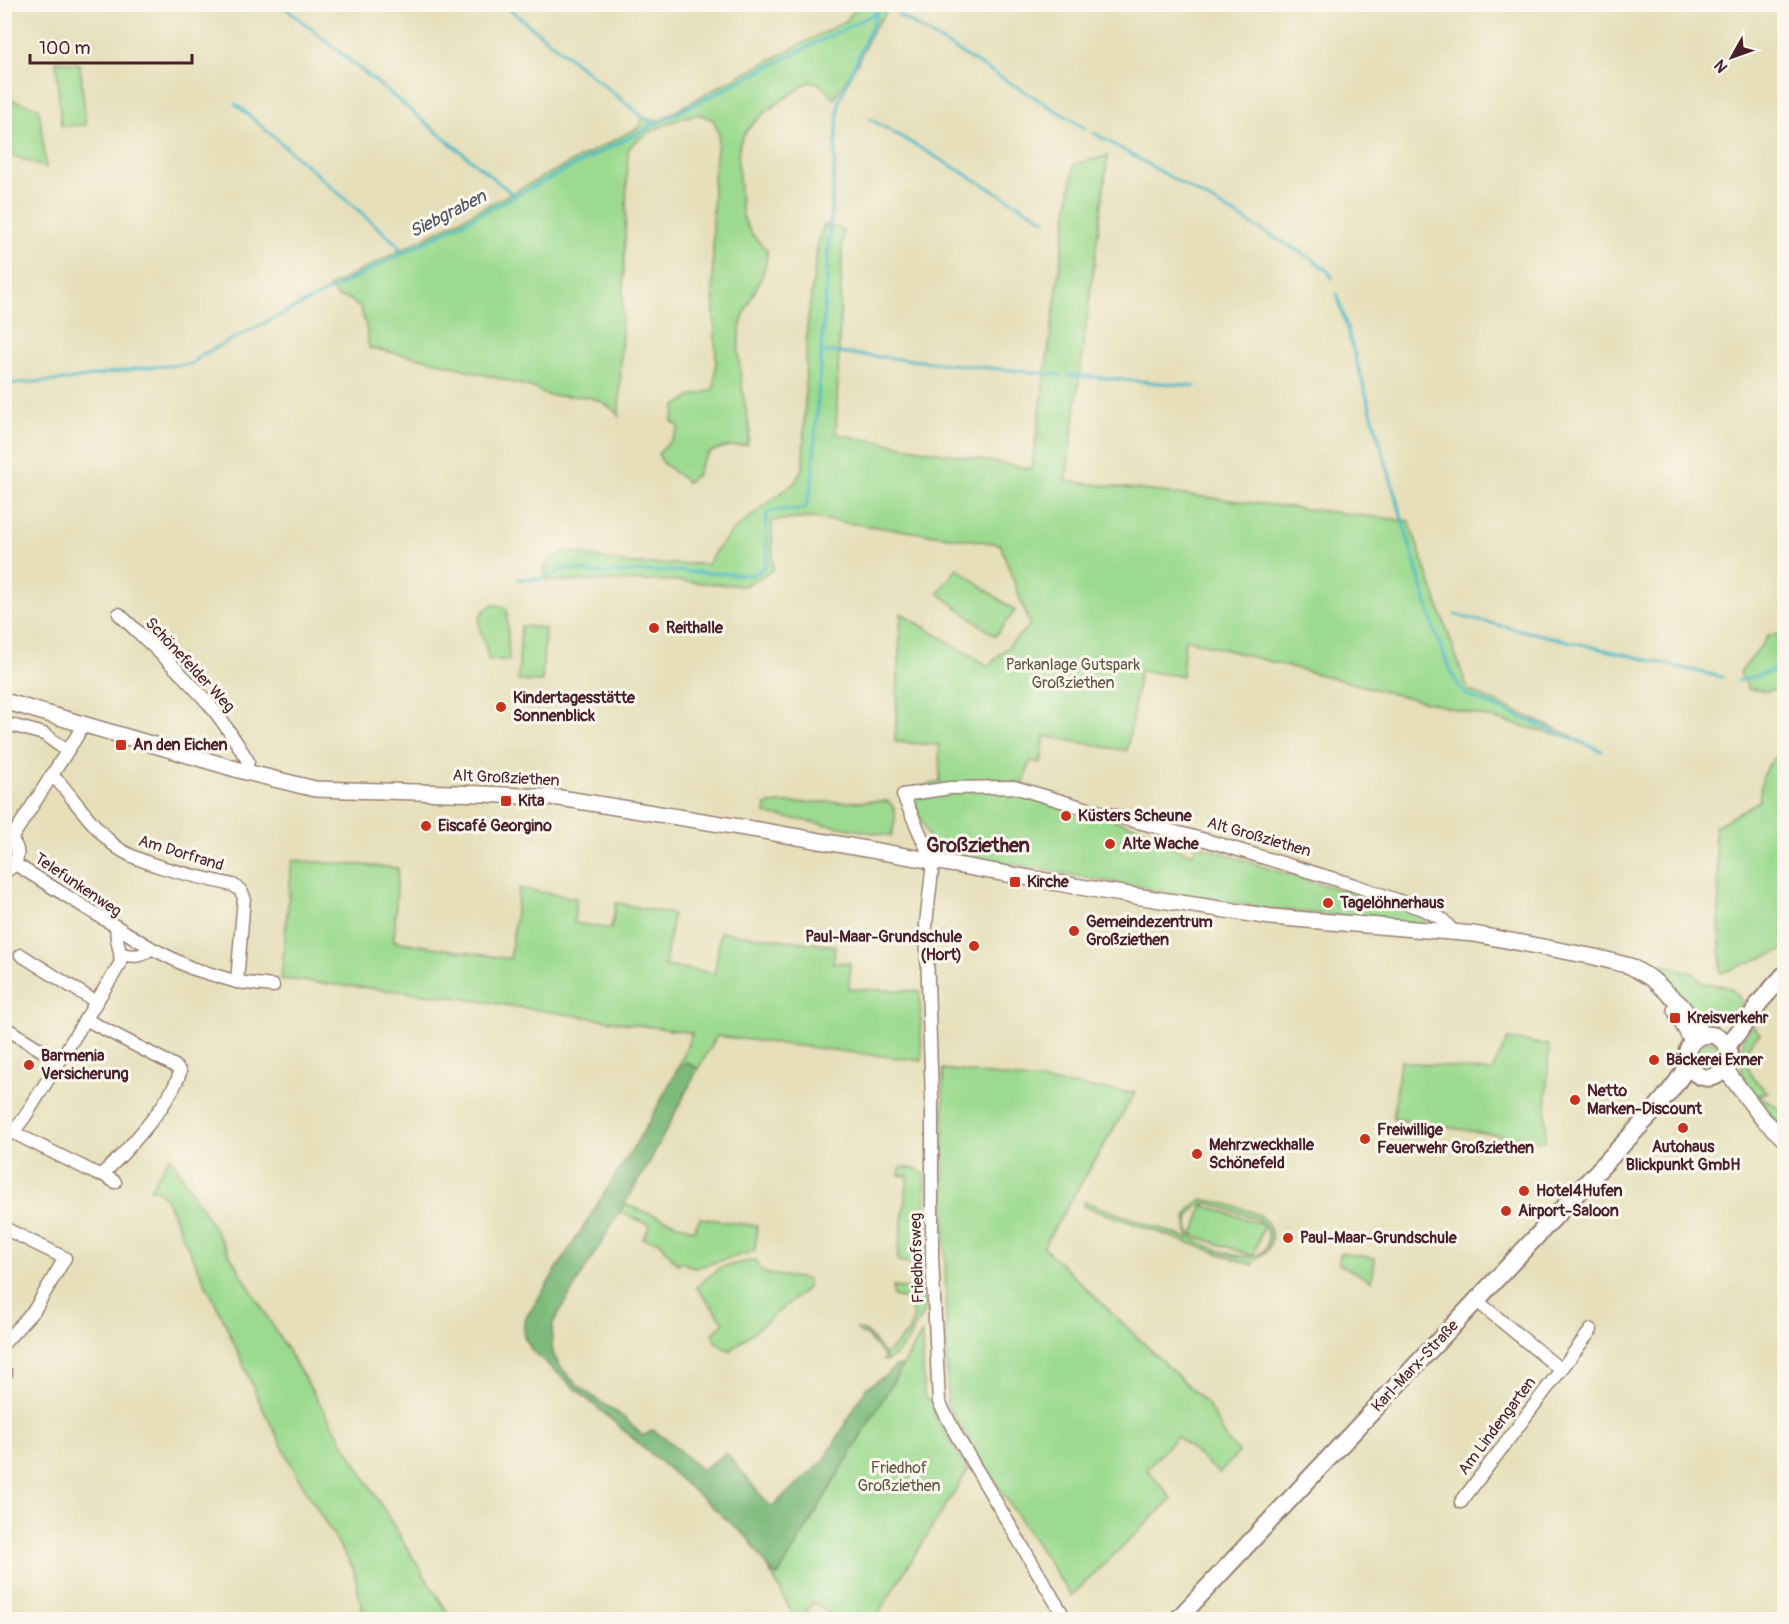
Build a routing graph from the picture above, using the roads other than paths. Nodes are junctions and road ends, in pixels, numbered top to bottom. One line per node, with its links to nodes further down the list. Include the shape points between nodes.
1 (119, 614): 6 (street, Schönefelder Weg, via 208,704 248,761)
2 (4, 701): 4 (street, Alt Großziethen)
3 (4, 723): 5 (street, via 44,734)
4 (82, 724): 5 (street); 6 (street, Alt Großziethen)
5 (67, 751): 7 (street)
6 (246, 772): 9 (street, Alt Großziethen, via 315,789 561,798)
7 (51, 776): 8 (street); 18 (street, Am Dorfrand, via 114,846 130,856 240,890 244,897)
8 (8, 837): 10 (street, via 17,848)
9 (932, 861): 13 (street, Alt Großziethen, via 1271,917); 13 (street, Alt Großziethen, via 903,795 950,788 1014,787 1354,885 1425,910 1442,919); 36 (street, Friedhofsweg, via 926,924 932,1257 939,1402)
10 (15, 864): 11 (street); 12 (street, Telefunkenweg)
11 (4, 872)
12 (117, 927): 14 (street); 15 (street, Telefunkenweg)
13 (1454, 932): 23 (street, Alt Großziethen, via 1630,966 1652,979 1681,1005)
14 (151, 948): 15 (street, via 138,956); 18 (street, via 191,968)
15 (122, 954): 20 (street, via 120,964)
16 (21, 955): 20 (street)
17 (1785, 975): 23 (main road, via 1759,1003)
18 (237, 982): 19 (street)
19 (273, 986)
20 (96, 1002): 21 (street)
21 (86, 1019): 24 (street); 28 (street, via 180,1071 154,1118)
22 (4, 1027): 24 (street)
23 (1710, 1040): 25 (main road, via 1687,1052); 25 (main road, via 1730,1058)
24 (59, 1061): 26 (street)
25 (1706, 1071): 27 (street); 31 (main road, Karl-Marx-Straße, via 1653,1112)
26 (9, 1135): 28 (street, via 20,1136)
27 (1785, 1139)
28 (102, 1174): 29 (street)
29 (115, 1182)
30 (4, 1228): 33 (street, via 68,1256 34,1309)
31 (1477, 1301): 34 (street, Am Lindengarten); 37 (main road, Karl-Marx-Straße)
32 (1591, 1330): 34 (street, Am Lindengarten)
33 (4, 1343)
34 (1561, 1370): 35 (street, Am Lindengarten)
35 (1461, 1502)
36 (1066, 1620)
37 (1177, 1620)

